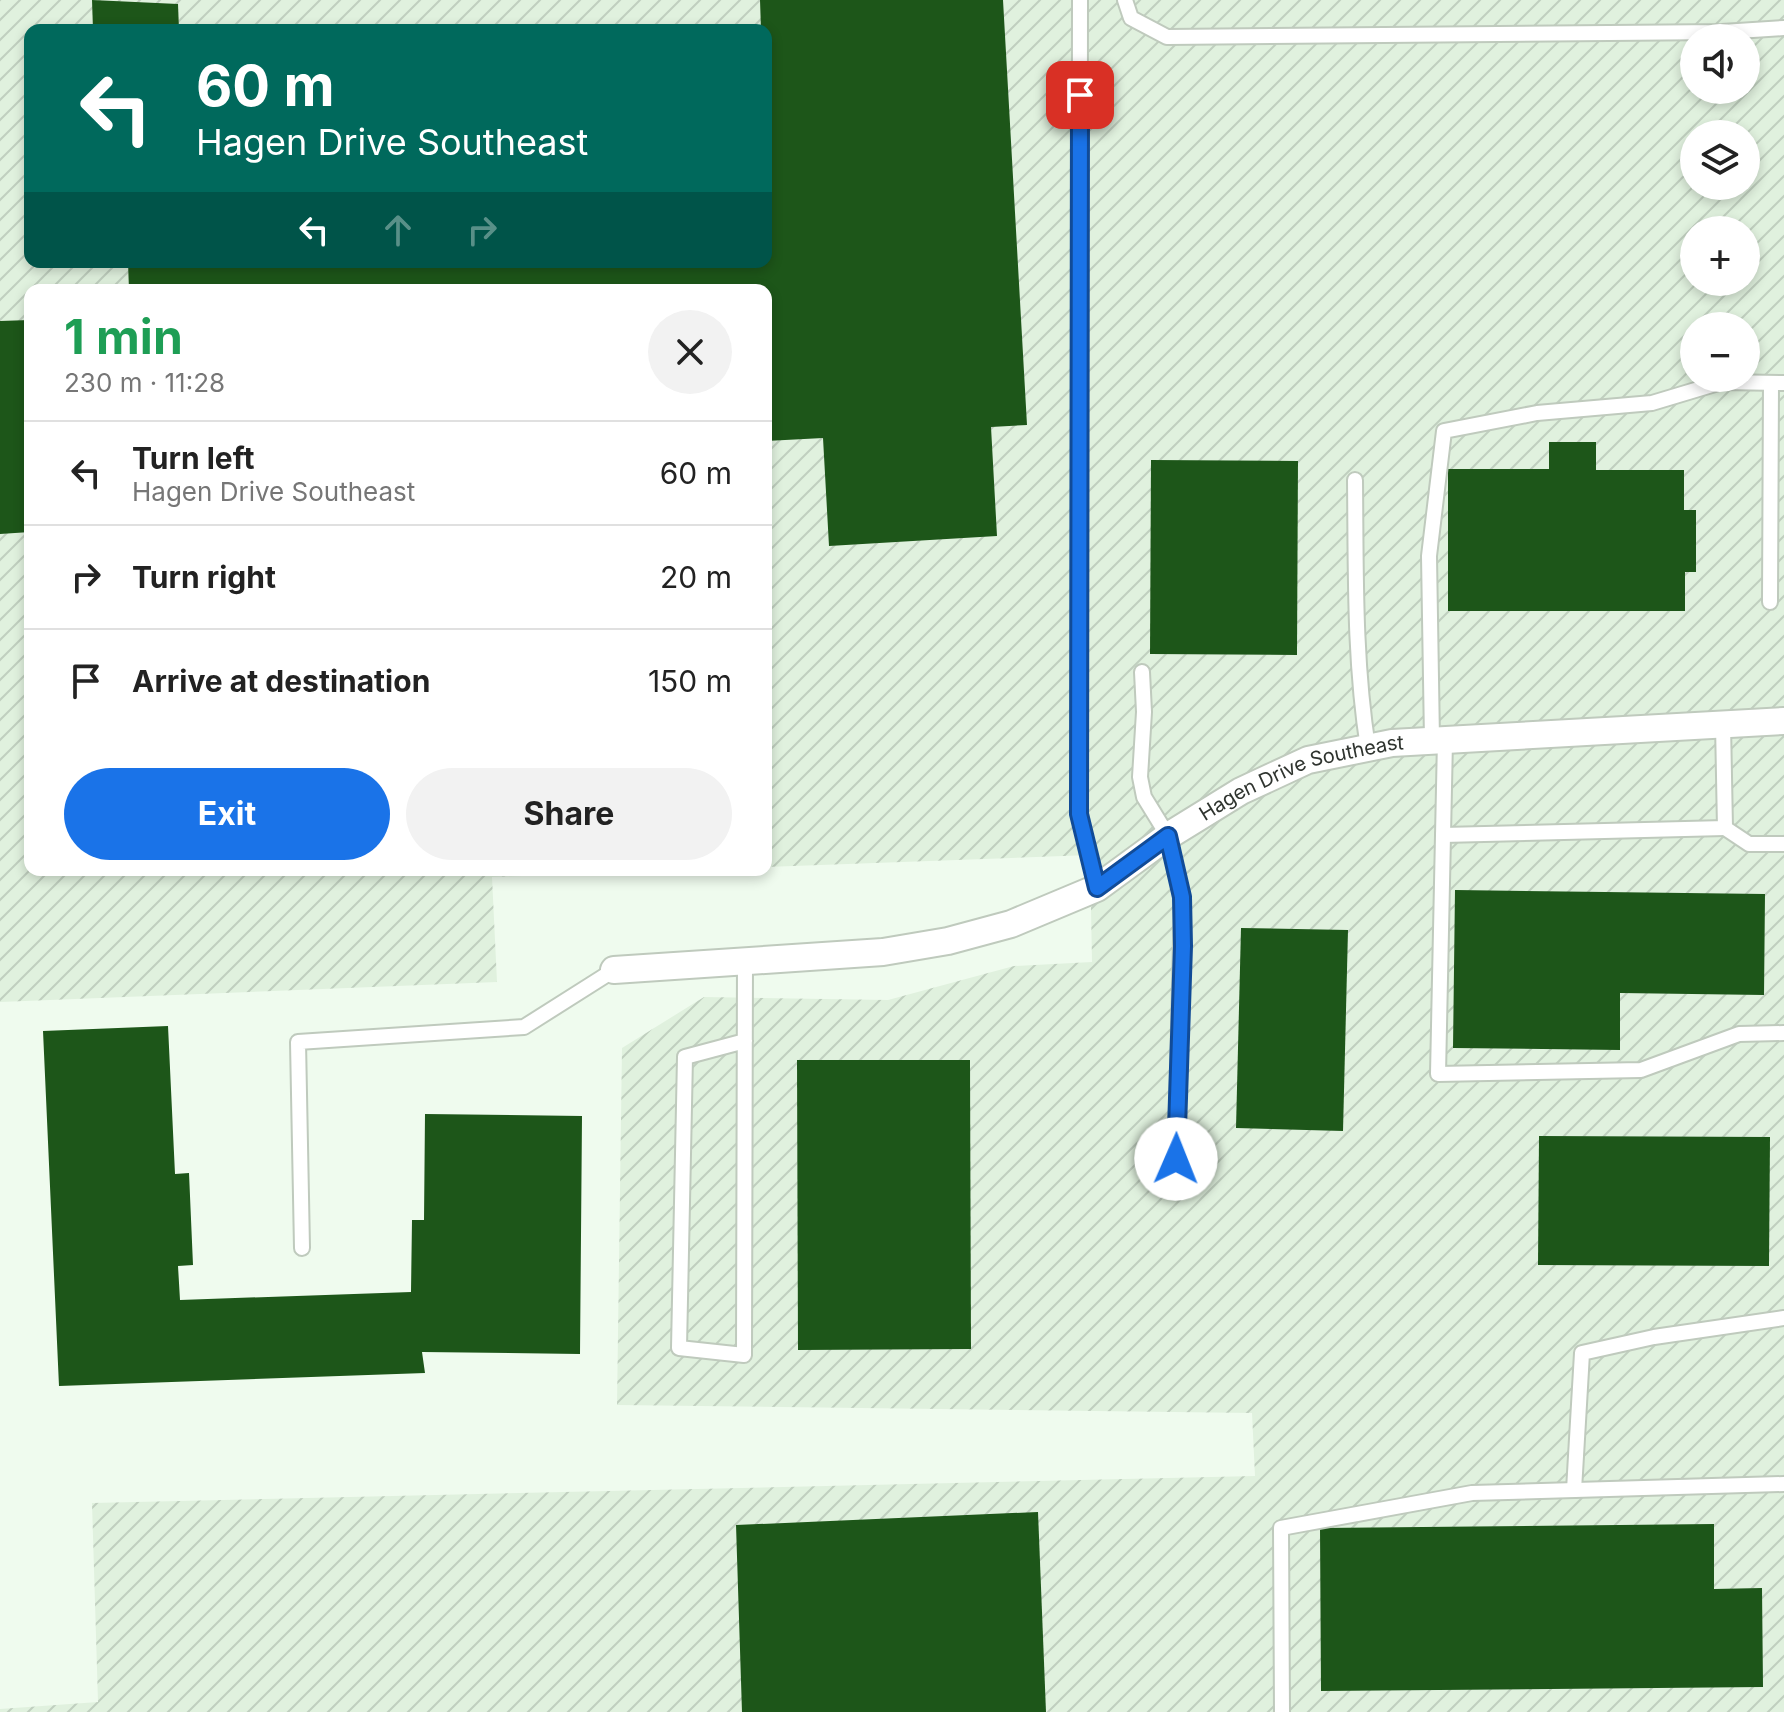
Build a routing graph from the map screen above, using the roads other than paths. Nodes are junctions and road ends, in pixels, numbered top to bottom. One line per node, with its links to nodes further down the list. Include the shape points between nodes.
1 (1080, 0): 16 (lane, via 1079,814)
2 (1125, 0): 3 (lane, via 1131,18 1167,37)
3 (1784, 28)
4 (1778, 383): 6 (lane); 10 (lane, via 1722,382 1652,403 1537,413 1444,431 1429,556)
5 (1355, 480): 11 (lane, via 1356,635)
6 (1770, 602)
7 (1142, 672): 14 (lane, via 1140,777 1144,797)
8 (1784, 721): 9 (street, Hagen Drive Southeast)
9 (1723, 724): 10 (street, Hagen Drive Southeast); 12 (lane)
10 (1439, 740): 11 (street, Hagen Drive Southeast); 13 (lane)
11 (1368, 748): 14 (street, Hagen Drive Southeast, via 1308,760 1241,791)
12 (1725, 828): 13 (lane); 15 (lane, via 1749,844)
13 (1443, 835): 19 (lane, via 1438,1074 1641,1070 1739,1034)
14 (1168, 836): 16 (street, Hagen Drive Southeast); 21 (lane, via 1182,897)
15 (1784, 844)
16 (1097, 888): 17 (street, Hagen Drive Southeast, via 1011,924 948,941 883,952)
17 (745, 959): 18 (street, Hagen Drive Southeast); 20 (lane)
18 (614, 970): 22 (lane, via 524,1027 298,1042)
19 (1784, 1033)
20 (745, 1041): 20 (lane, via 744,1355 679,1348 685,1057)
21 (1176, 1159)
22 (302, 1248)
23 (1784, 1318): 25 (lane, via 1582,1353)
24 (1784, 1484): 25 (lane)
25 (1574, 1490): 26 (lane, via 1472,1493 1281,1528)
26 (1282, 1712)

